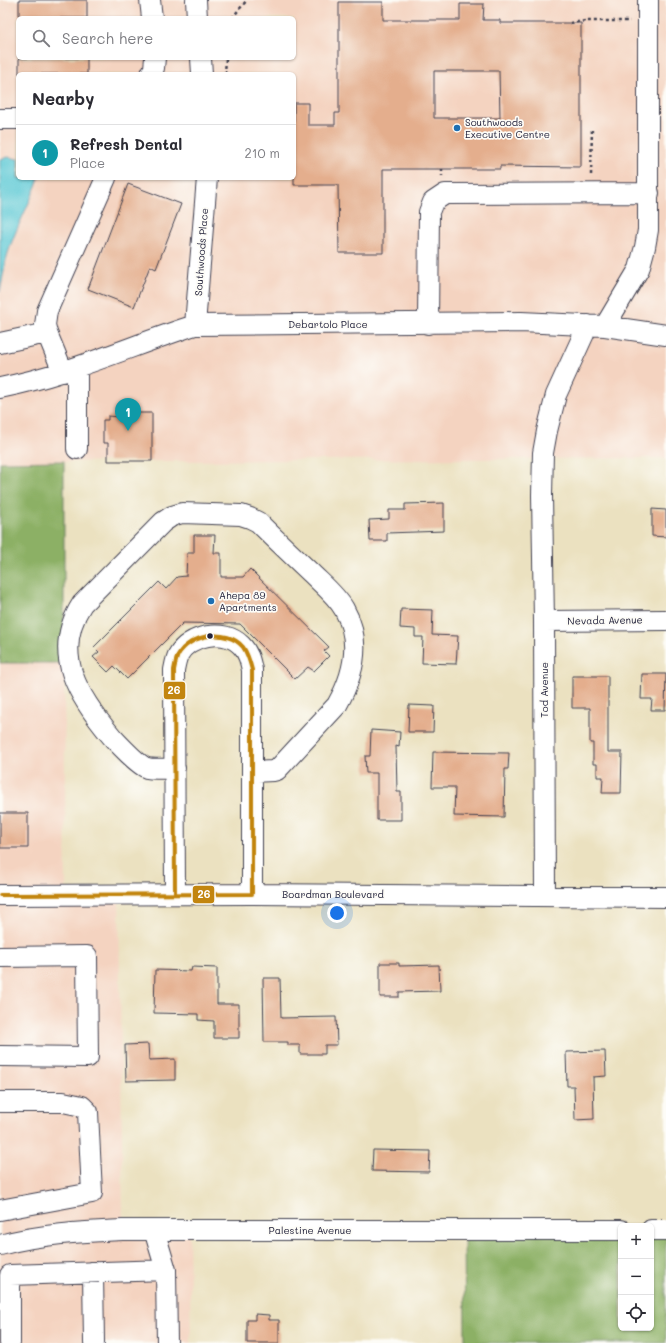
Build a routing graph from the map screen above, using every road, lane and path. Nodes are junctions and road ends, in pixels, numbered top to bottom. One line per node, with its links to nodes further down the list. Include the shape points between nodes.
1 (150, 0): 5 (street)
2 (196, 0): 6 (street)
3 (247, 0): 7 (path)
4 (648, 0): 8 (street, Tod Avenue)
5 (152, 16)
6 (197, 16)
7 (234, 16)
8 (648, 22): 9 (path); 19 (street, Tod Avenue)
9 (570, 23)
10 (155, 60): 13 (street)
11 (201, 60): 14 (street)
12 (226, 60): 15 (path)
13 (152, 72)
14 (202, 72)
15 (225, 72)
16 (0, 119): 17 (street)
17 (16, 119)
18 (592, 127): 20 (path)
19 (657, 154): 23 (street, Tod Avenue)
20 (591, 177)
21 (105, 180): 27 (street, via 47,311)
22 (207, 180): 25 (street, Southwoods Place)
23 (649, 193): 24 (street, via 445,194 433,202 429,212); 26 (street, Tod Avenue, via 648,230 639,270)
24 (428, 324): 25 (street, Debartolo Place); 26 (street, Debartolo Place, via 521,322)
25 (195, 325): 30 (street, Debartolo Place)
26 (597, 325): 28 (street, Debartolo Place); 34 (street, Tod Avenue, via 556,395 543,453)
27 (47, 334): 29 (street); 30 (street)
28 (666, 335)
29 (0, 343)
30 (70, 370): 31 (street, Debartolo Place); 32 (street)
31 (0, 388)
32 (77, 449)
33 (666, 620): 34 (street, Nevada Avenue)
34 (544, 621): 40 (street, Tod Avenue)
35 (175, 768): 36 (street, via 174,670 178,655 188,644 212,635 226,637 240,644 248,654 252,670); 36 (street, via 143,766 121,747 96,718 72,676 68,643 70,629 82,604 163,522 172,516 182,513 241,515 258,522 332,594 344,608 355,641 353,668 337,705 277,770); 37 (street)
36 (252, 772): 38 (street)
37 (175, 894): 38 (street, Boardman Boulevard); 39 (street, Boardman Boulevard)
38 (252, 894): 40 (street, Boardman Boulevard)
39 (0, 895)
40 (545, 896): 41 (street, Boardman Boulevard)
41 (666, 896)
42 (0, 957): 43 (street, via 87,956 88,1057)
43 (0, 1056)
44 (0, 1102): 45 (street, via 63,1102 82,1106 88,1112 92,1193)
45 (0, 1210)
46 (154, 1230): 47 (street, Palestine Avenue); 50 (street, Palestine Avenue, via 81,1232); 51 (street)
47 (618, 1230)
48 (654, 1230): 49 (street)
49 (666, 1230)
50 (5, 1244): 53 (street)
51 (166, 1270): 52 (street); 56 (street)
52 (93, 1272): 53 (street); 55 (street)
53 (7, 1286): 54 (street)
54 (10, 1343)
55 (94, 1343)
56 (167, 1343)

